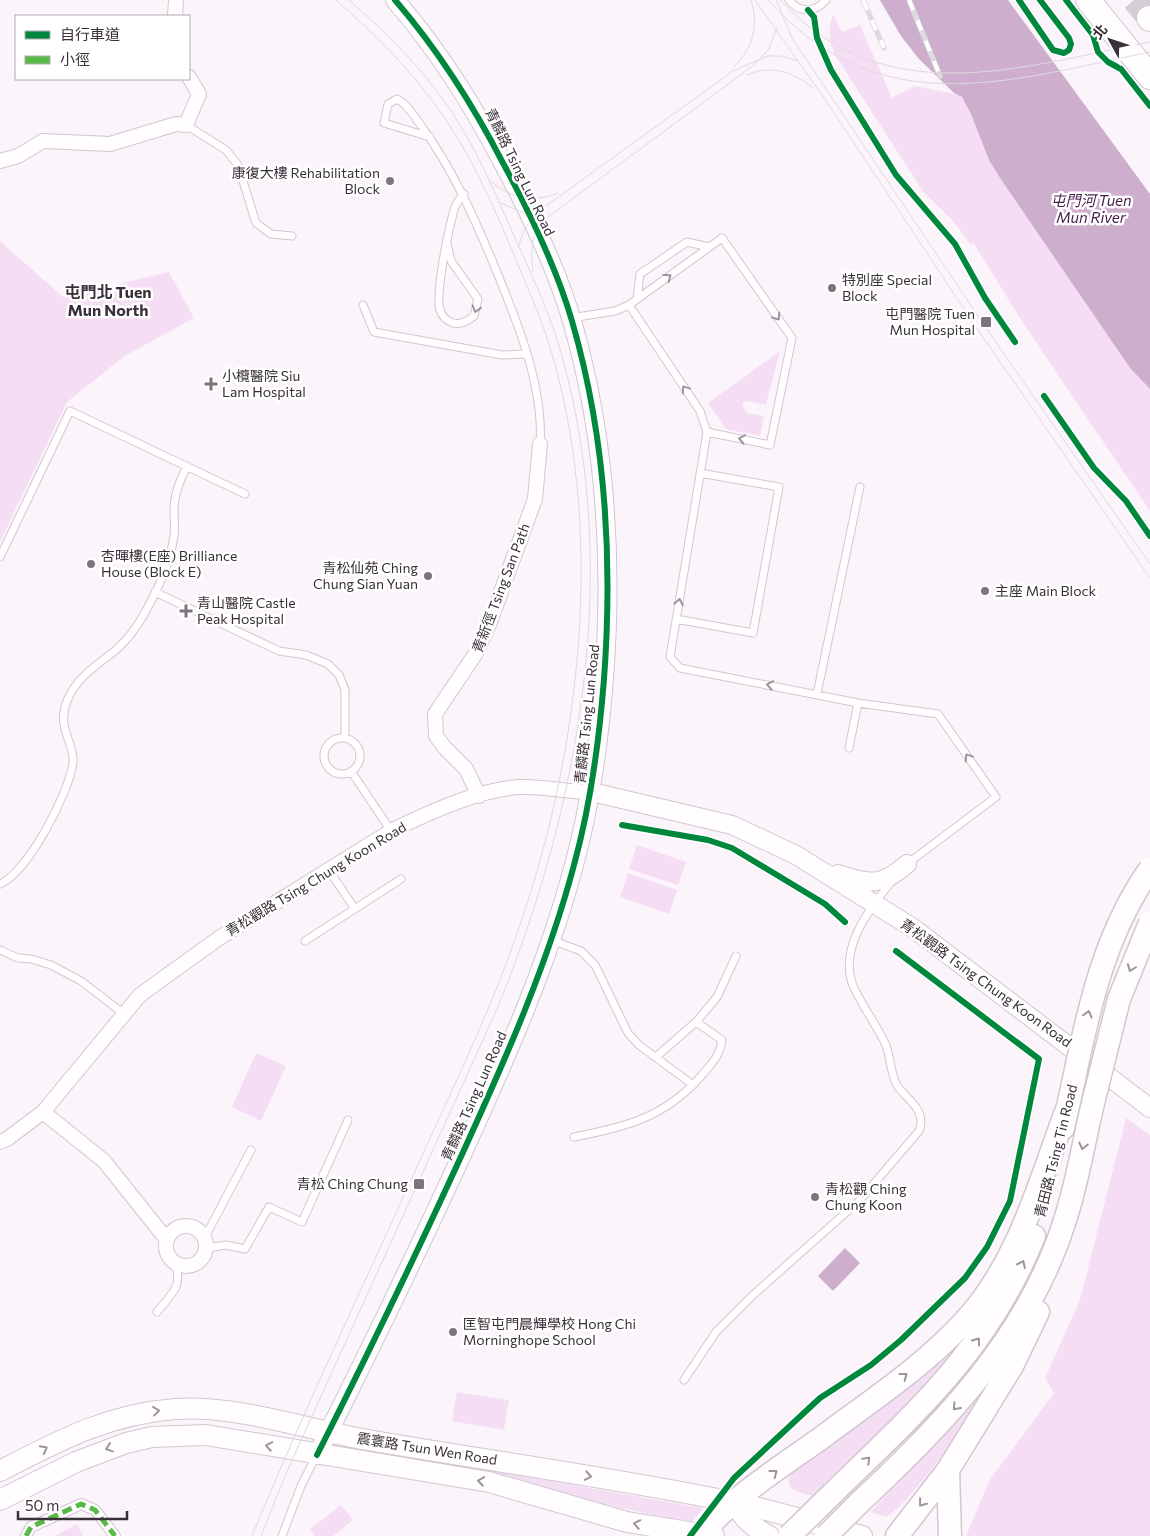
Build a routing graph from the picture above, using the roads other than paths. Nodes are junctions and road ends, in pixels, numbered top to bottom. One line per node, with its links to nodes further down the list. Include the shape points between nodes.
1 (176, 0): 6 (street)
2 (395, 0): 19 (street, 青麟路 Tsing Lun Road, via 439,55 473,105 532,219)
3 (789, 0): 4 (lane, via 799,9 808,10)
4 (826, 0)
5 (1088, 0): 7 (highway)
6 (175, 15)
7 (1150, 76)
8 (190, 79): 9 (street, via 199,94)
9 (186, 125): 11 (street, via 176,124 110,144 43,141 18,156); 13 (lane, via 226,150 238,165 256,223 270,234)
10 (430, 137): 10 (lane, via 384,123 391,100 402,101); 12 (lane)
11 (0, 161)
12 (464, 194): 14 (lane, via 453,212); 20 (lane, via 518,323)
13 (292, 236)
14 (447, 243): 14 (lane, one-way to 14, via 451,262 478,300 474,316 465,322 453,323 439,308)
15 (709, 247): 16 (lane, one-way to 15); 16 (lane, via 686,242 640,274); 21 (lane, one-way to 21, via 722,238 792,338 770,445)
16 (637, 300): 18 (lane)
17 (363, 305): 20 (lane, via 374,332 502,355)
18 (629, 306): 19 (lane); 21 (lane, one-way to 18, via 700,411)
19 (571, 318): 35 (street, 青麟路 Tsing Lun Road, via 592,398 604,481 609,564 607,643 599,750)
20 (526, 354): 22 (lane, via 537,396)
21 (707, 432): 24 (lane)
22 (540, 444): 36 (street, 青新徑 Tsing San Path, via 535,498 490,622 476,653 435,714 436,736 466,768)
23 (187, 466): 26 (lane); 27 (lane, via 70,411); 28 (lane, via 176,496 171,553)
24 (700, 473): 29 (lane, one-way to 24); 29 (lane, via 780,487 753,633)
25 (860, 487): 30 (lane)
26 (245, 494)
27 (0, 557)
28 (155, 592): 32 (lane, via 279,651 306,655 328,664 339,675 345,690); 43 (lane, via 126,641 88,671 68,700 64,728 73,764 63,793 24,864)
29 (676, 619): 30 (lane, one-way to 29, via 680,668 670,657)
30 (818, 694): 31 (lane)
31 (858, 703): 33 (lane); 38 (lane, one-way to 31, via 996,797 938,714)
32 (345, 738): 34 (lane, via 354,743 359,752 358,763); 34 (lane, via 330,742 324,757 327,767 336,773)
33 (849, 748)
34 (351, 771): 37 (lane)
35 (592, 792): 36 (street, 青松觀路 Tsing Chung Koon Road, via 520,787); 39 (street, 青松觀路 Tsing Chung Koon Road, via 732,825); 47 (street, 青麟路 Tsing Lun Road)
36 (479, 796): 37 (street, 青松觀路 Tsing Chung Koon Road, via 414,819)
37 (391, 832): 40 (street, 青松觀路 Tsing Chung Koon Road)
38 (907, 864): 39 (street, 青松觀路 Tsing Chung Koon Road, via 891,878 879,882); 44 (lane)
39 (816, 867): 44 (street, 青松觀路 Tsing Chung Koon Road)
40 (328, 869): 45 (lane); 56 (street, 青松觀路 Tsing Chung Koon Road, via 219,938 140,995)
41 (1150, 869): 57 (main road, 青田路 Tsing Tin Road, one-way to 41, bridge, via 1084,1027 1103,964 1130,902)
42 (401, 878): 45 (lane)
43 (0, 884)
44 (875, 903): 55 (street, 青松觀路 Tsing Chung Koon Road); 67 (lane, via 850,951 849,972 854,989 886,1045 897,1085 919,1110 922,1125 860,1201 716,1332)
45 (355, 909): 48 (lane)
46 (1150, 924): 62 (main road, 青田路 Tsing Tin Road, one-way to 62, bridge, via 1119,999)
47 (551, 940): 53 (lane, via 581,951 595,965 628,1033); 68 (street, 青麟路 Tsing Lun Road, via 516,1032 426,1234)
48 (305, 941)
49 (0, 950): 51 (lane, via 18,958 52,965)
50 (736, 956): 52 (lane, via 717,997)
51 (119, 1010)
52 (696, 1022): 53 (lane); 54 (lane, via 722,1040 721,1054)
53 (656, 1058): 54 (lane)
54 (693, 1086): 59 (lane, via 646,1119)
55 (1150, 1108)
56 (43, 1112): 60 (street, 青松觀路 Tsing Chung Koon Road); 63 (street, via 104,1161)
57 (1065, 1114): 73 (main road, one-way to 57, via 908,1372 966,1320 999,1274 1013,1246); 79 (main road, 青田路 Tsing Tin Road, one-way to 57, bridge, via 937,1390 978,1341 1000,1307 1026,1255 1055,1167)
58 (348, 1120): 64 (lane, via 302,1222 268,1207 245,1249)
59 (574, 1136)
60 (0, 1142)
61 (251, 1150): 64 (lane)
62 (1066, 1220): 70 (main road, via 1034,1323 1012,1366); 80 (main road, 青田路 Tsing Tin Road, one-way to 80, bridge, via 1021,1318 982,1375 936,1428)
63 (166, 1240): 64 (street, via 181,1226 195,1227); 65 (street, via 167,1253)
64 (206, 1242): 65 (street, via 201,1260 196,1265)
65 (175, 1264): 66 (lane, via 178,1285)
66 (157, 1312)
67 (684, 1380)
68 (328, 1432): 69 (street, 青麟路 Tsing Lun Road); 71 (main road, 震寰路 Tsun Wen Road, one-way to 68, via 92,1426 149,1412 217,1410); 73 (main road, 震寰路 Tsun Wen Road, one-way to 73)
69 (317, 1454): 72 (main road, 震寰路 Tsun Wen Road, one-way to 72, via 206,1435 152,1437 101,1451); 74 (main road, 震寰路 Tsun Wen Road, one-way to 69, via 626,1522 489,1482); 77 (lane, via 300,1486)
70 (948, 1470): 82 (main road, one-way to 82); 83 (main road)
71 (0, 1471)
72 (0, 1500)
73 (735, 1502): 74 (main road); 78 (main road, via 742,1517); 81 (main road, 震寰路 Tsun Wen Road)
74 (706, 1535)
75 (26, 1536): 76 (street, via 31,1527 81,1504 95,1510)
76 (115, 1536)
77 (282, 1536)
78 (769, 1536)
79 (789, 1536)
80 (826, 1536)
81 (862, 1536)
82 (897, 1536)
83 (950, 1536)

